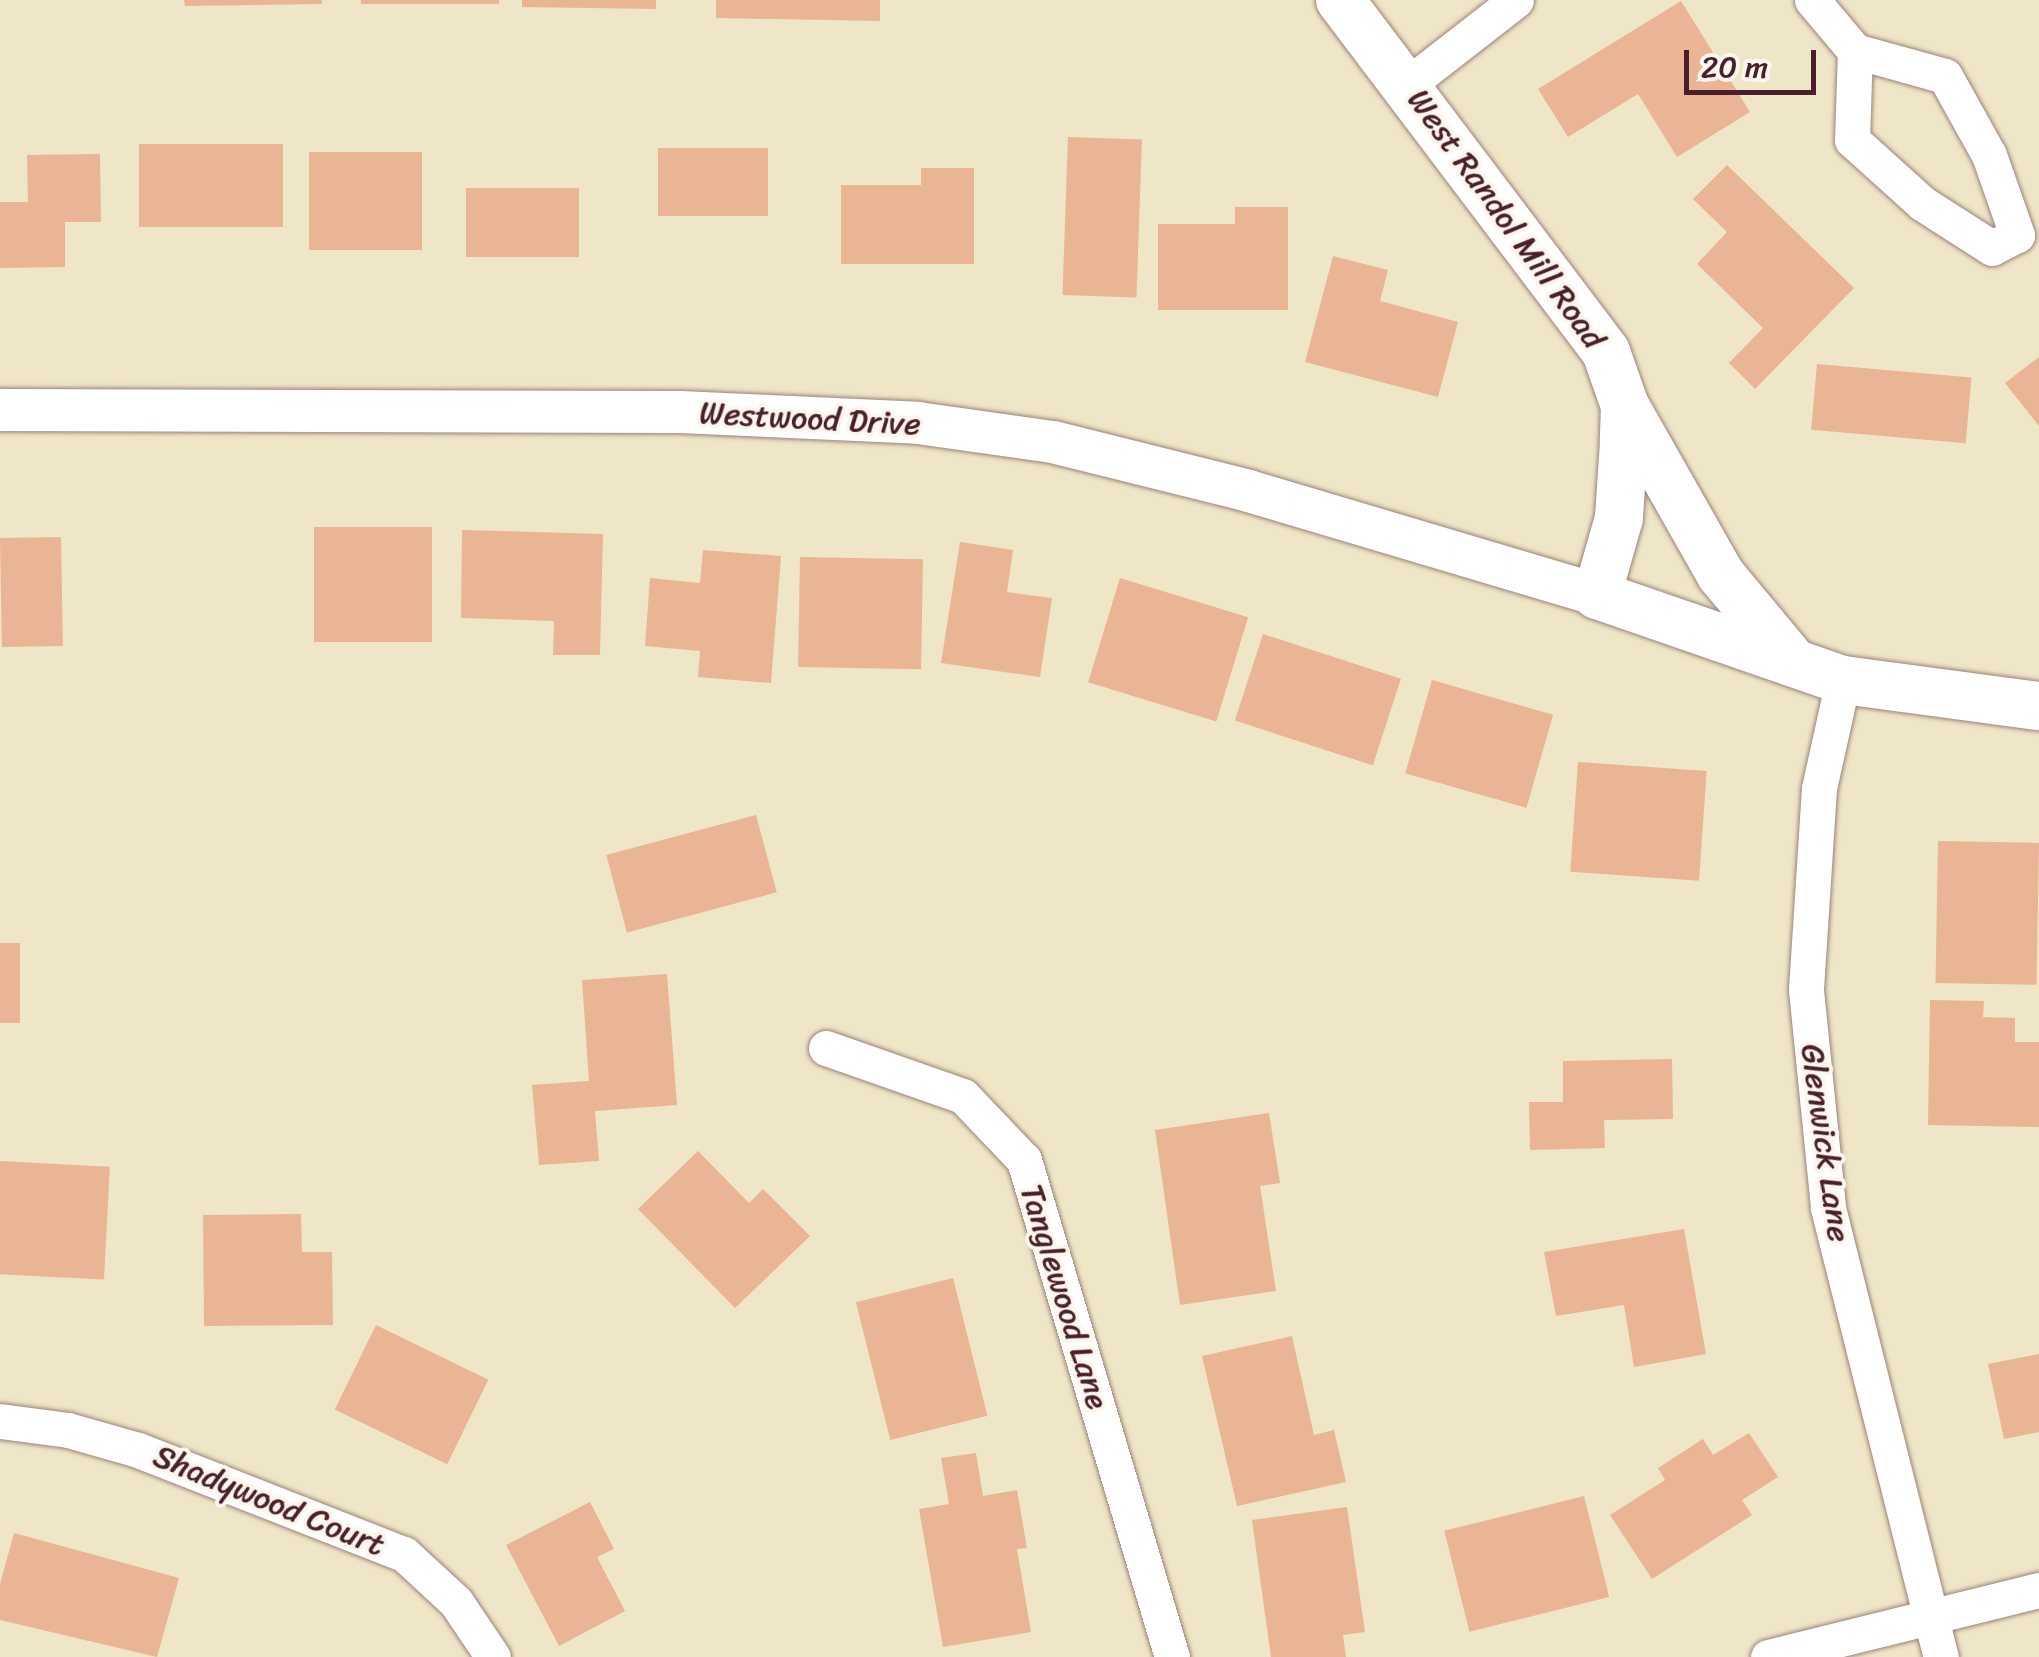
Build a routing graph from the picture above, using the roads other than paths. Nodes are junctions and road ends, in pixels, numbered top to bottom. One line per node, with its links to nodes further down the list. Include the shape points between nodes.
1 (1340, 0): 5 (main road, West Randol Mill Road)
2 (1516, 0): 5 (street)
3 (1812, 0): 4 (street)
4 (1855, 51): 4 (street, via 1945,76 1989,155 2017,235 1992,248 1922,203 1852,140)
5 (1407, 85): 6 (main road, West Randol Mill Road, via 1606,352)
6 (1625, 406): 8 (main road, West Randol Mill Road, via 1619,518); 9 (main road, via 1721,576)
7 (0, 410): 8 (street, Westwood Drive, via 680,412 918,423 1053,442 1196,478)
8 (1597, 596): 9 (main road)
9 (1794, 664): 10 (main road)
10 (1843, 680): 11 (main road); 15 (street, Glenwick Lane, via 1818,788 1806,990 1828,1208)
11 (2039, 706)
12 (826, 1048): 17 (street, Tanglewood Lane, via 963,1096 1024,1160)
13 (0, 1421): 16 (street, Shadywood Court, via 68,1430 138,1450 404,1554 456,1602)
14 (2039, 1590): 15 (street)
15 (1932, 1615): 18 (street); 19 (street, Glenwick Lane)
16 (493, 1657)
17 (1172, 1657)
18 (1768, 1657)
19 (1941, 1657)

